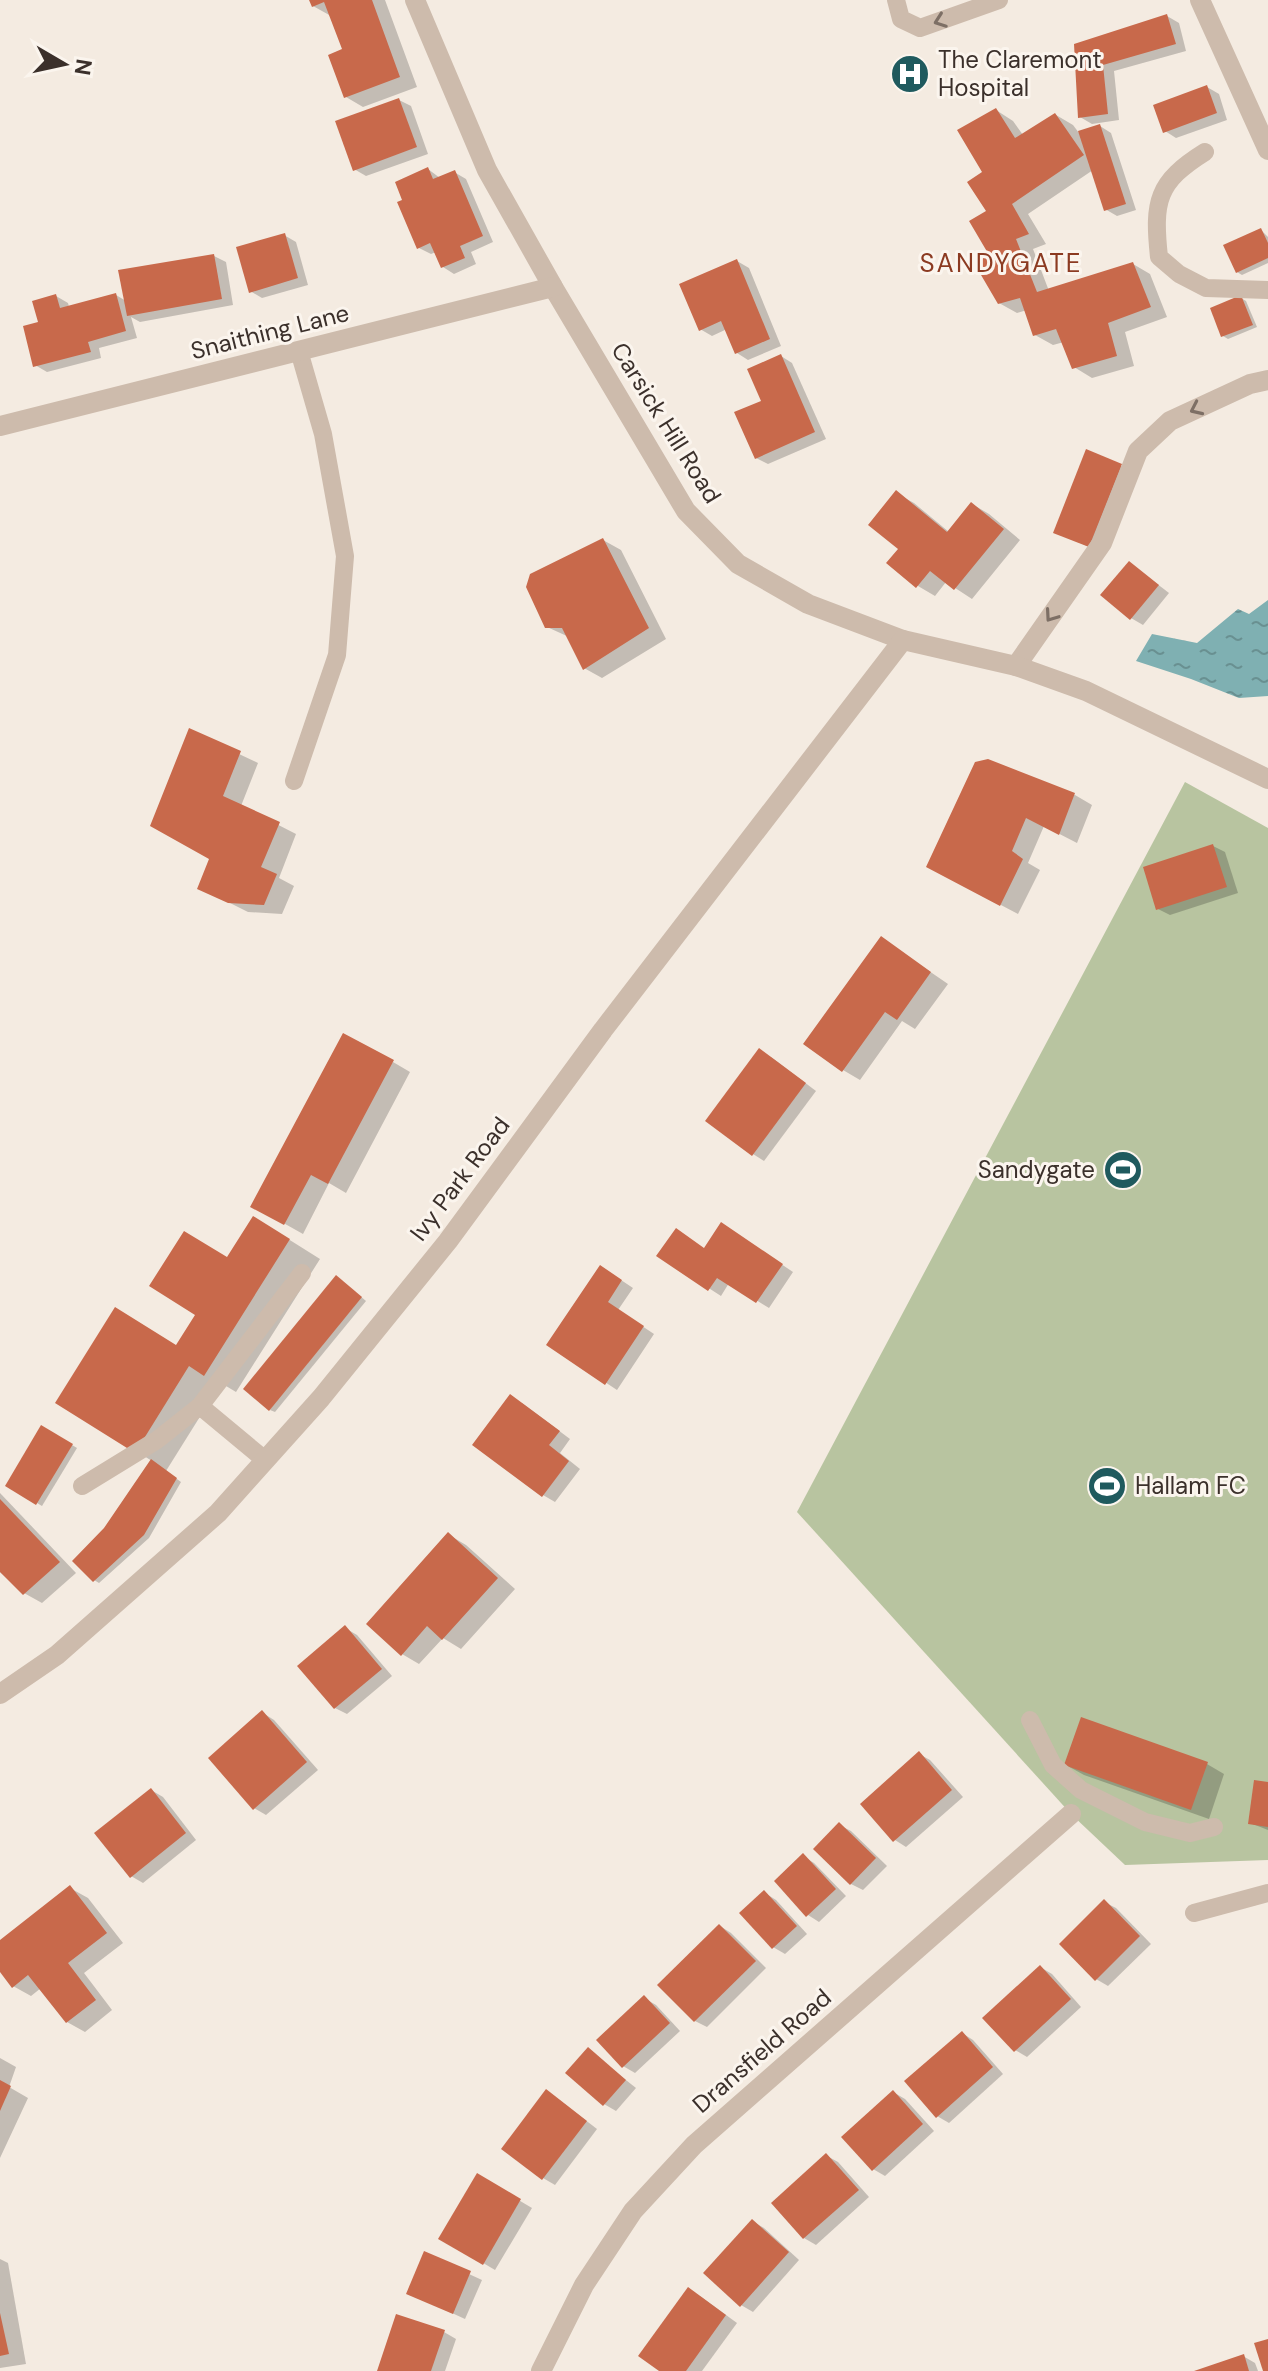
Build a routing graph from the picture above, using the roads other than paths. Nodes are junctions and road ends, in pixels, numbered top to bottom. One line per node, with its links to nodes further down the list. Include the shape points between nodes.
1 (415, 0): 7 (street, Carsick Hill Road, via 487,170)
2 (896, 0): 3 (lane, one-way to 2, via 920,28 901,19)
3 (999, 0)
4 (1200, 0): 5 (street)
5 (1268, 150)
6 (1205, 152): 8 (lane, via 1181,167 1160,193 1155,224 1159,257 1206,288)
7 (553, 287): 9 (street, Snaithing Lane); 12 (street, Carsick Hill Road, via 686,511 738,564 808,604)
8 (1268, 290)
9 (299, 351): 11 (street, Snaithing Lane); 15 (lane, via 323,434 345,556 337,655)
10 (1268, 380): 13 (street, one-way to 13, via 1170,421 1138,451 1102,543)
11 (0, 426)
12 (903, 640): 13 (street, Carsick Hill Road); 18 (street, Ivy Park Road, via 448,1241)
13 (1016, 666): 14 (street, Carsick Hill Road, via 1086,691)
14 (1268, 779)
15 (294, 781)
16 (302, 1273): 17 (lane)
17 (200, 1406): 18 (lane); 19 (lane, via 157,1440)
18 (265, 1460): 20 (street, Ivy Park Road, via 218,1513 57,1655)
19 (82, 1486)
20 (0, 1694)
21 (1030, 1720): 22 (lane, via 1053,1765)
22 (1093, 1796): 23 (lane); 24 (lane, via 1145,1822 1190,1833)
23 (1071, 1814): 27 (street, Dransfield Road, via 694,2145 633,2211 584,2285)
24 (1214, 1827)
25 (1268, 1893): 26 (lane)
26 (1194, 1913)
27 (541, 2371)

